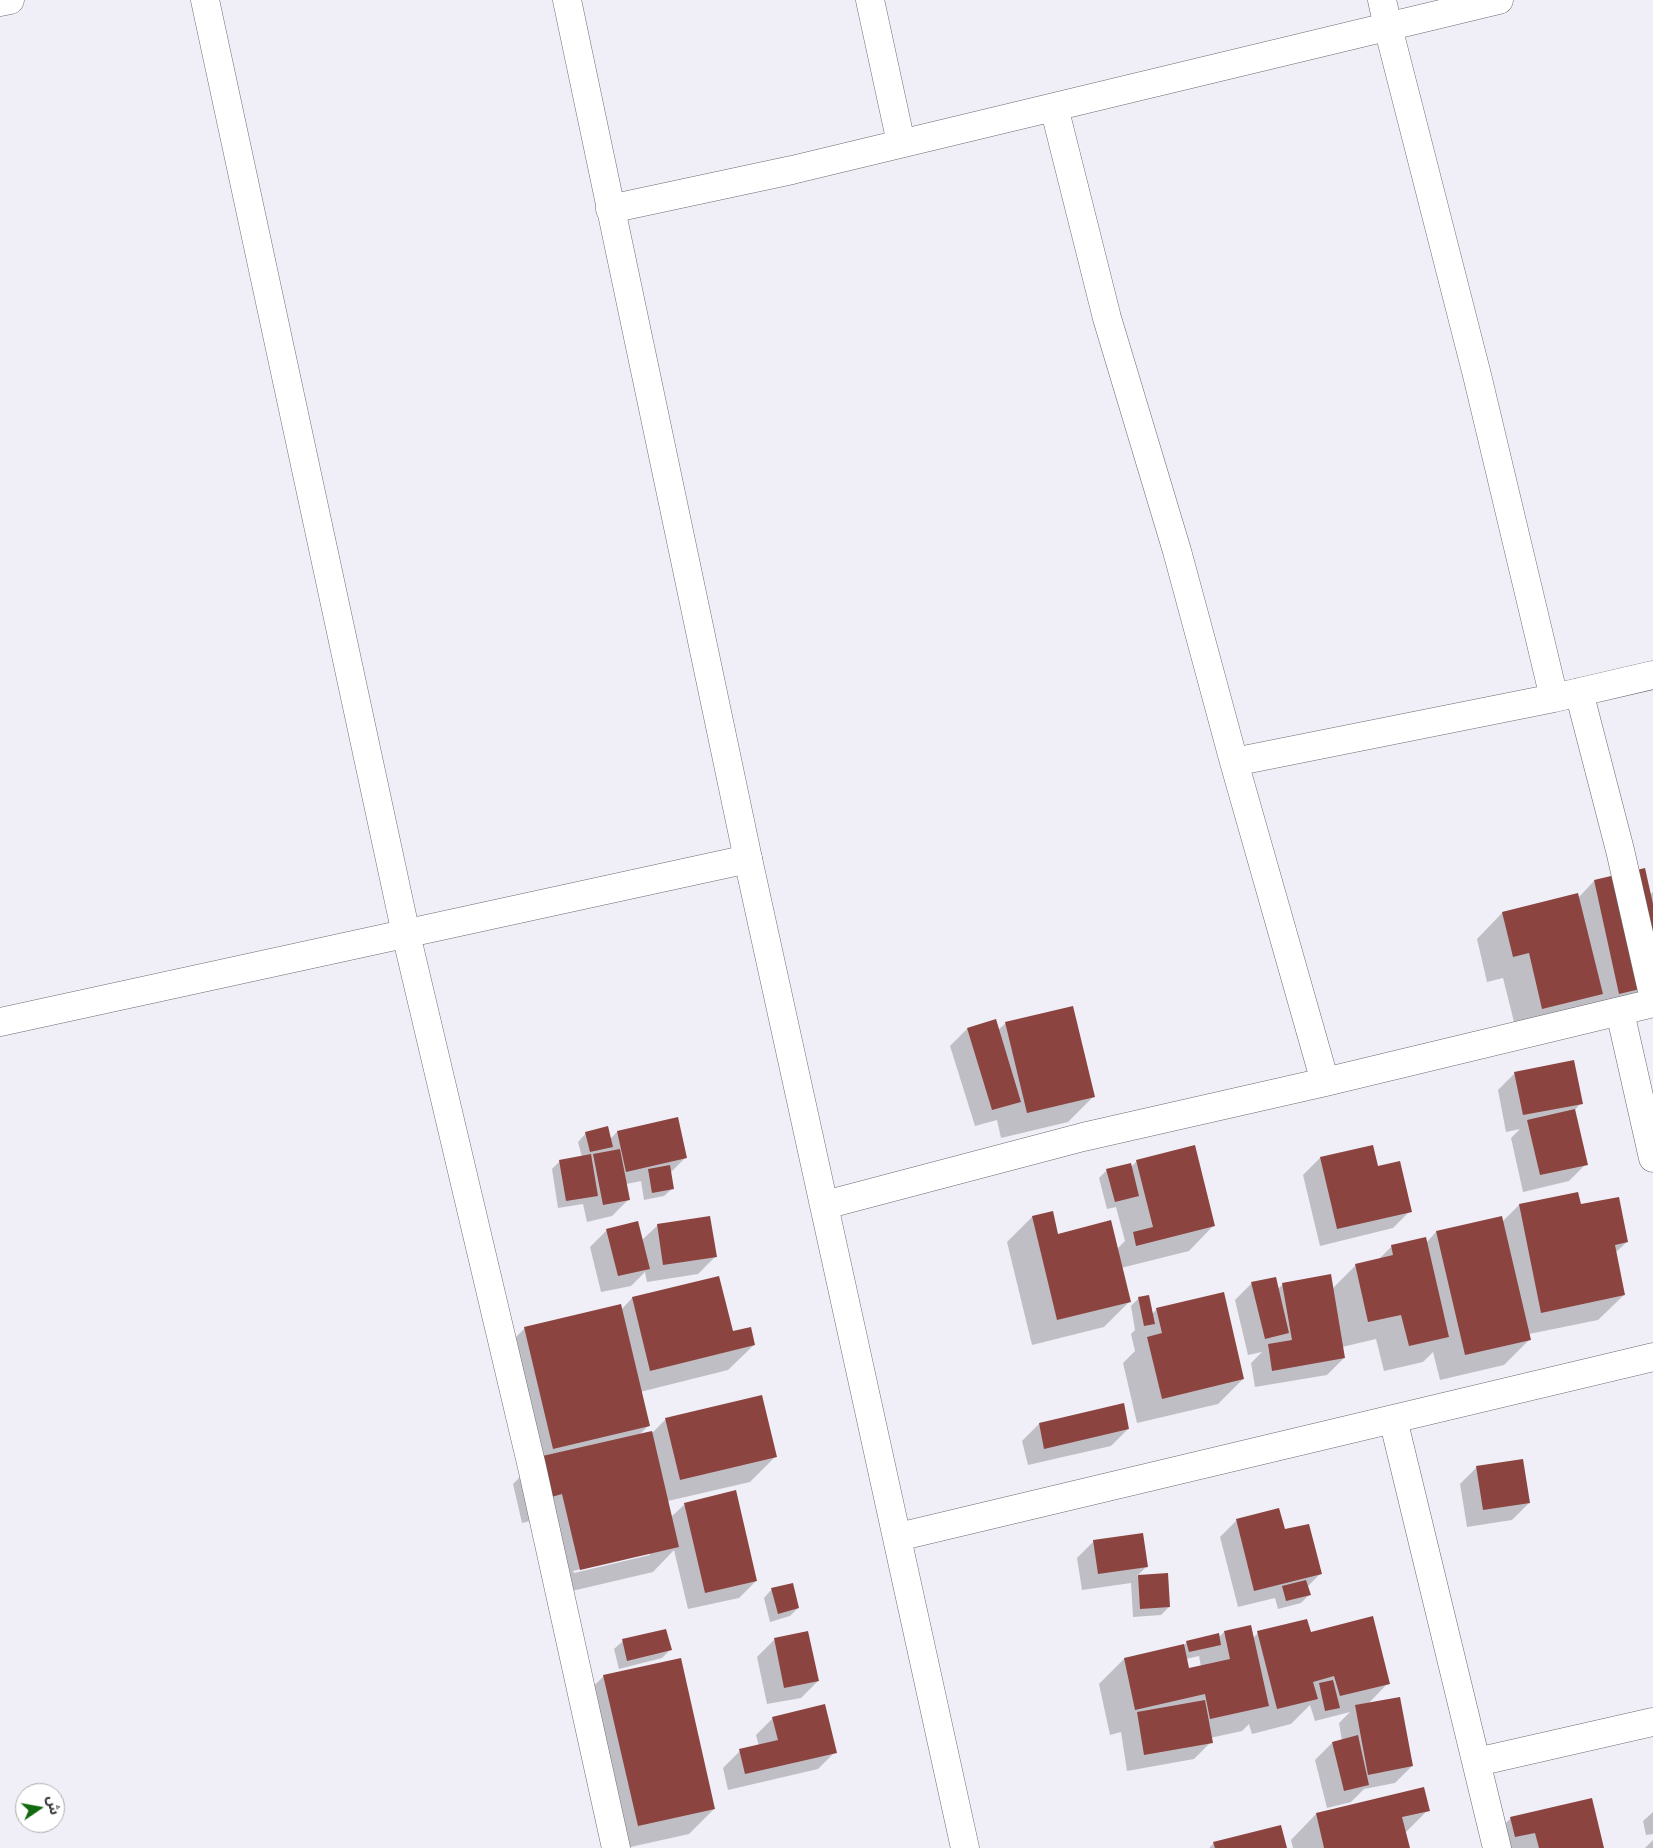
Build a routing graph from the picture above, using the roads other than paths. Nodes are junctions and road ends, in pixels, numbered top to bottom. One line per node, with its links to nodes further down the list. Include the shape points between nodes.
1 (10, 0): 7 (street)
2 (204, 0): 16 (street)
3 (567, 0): 11 (street)
4 (870, 0): 10 (street)
5 (1382, 0): 8 (street)
6 (1498, 0): 8 (street)
7 (0, 2)
8 (1388, 27): 9 (street); 13 (street, via 1478,375)
9 (1054, 107): 10 (street); 14 (street, via 1107,318 1177,551)
10 (901, 144): 11 (street)
11 (610, 209): 15 (street)
12 (1653, 675): 13 (street)
13 (1567, 695): 14 (street); 17 (street, via 1620,850)
14 (1234, 762): 21 (street)
15 (748, 859): 16 (street); 23 (street)
16 (406, 934): 20 (street); 29 (street, via 532,1467)
17 (1653, 995)
18 (1653, 1003): 19 (street)
19 (1620, 1012): 21 (street); 22 (street)
20 (0, 1022)
21 (1325, 1082): 23 (street, via 1083,1137)
22 (1653, 1158)
23 (825, 1205): 26 (street)
24 (1653, 1358): 25 (street)
25 (1393, 1418): 26 (street); 28 (street)
26 (898, 1537): 30 (street)
27 (1653, 1722): 28 (street)
28 (1477, 1762): 31 (street)
29 (616, 1848)
30 (965, 1848)
31 (1497, 1848)

